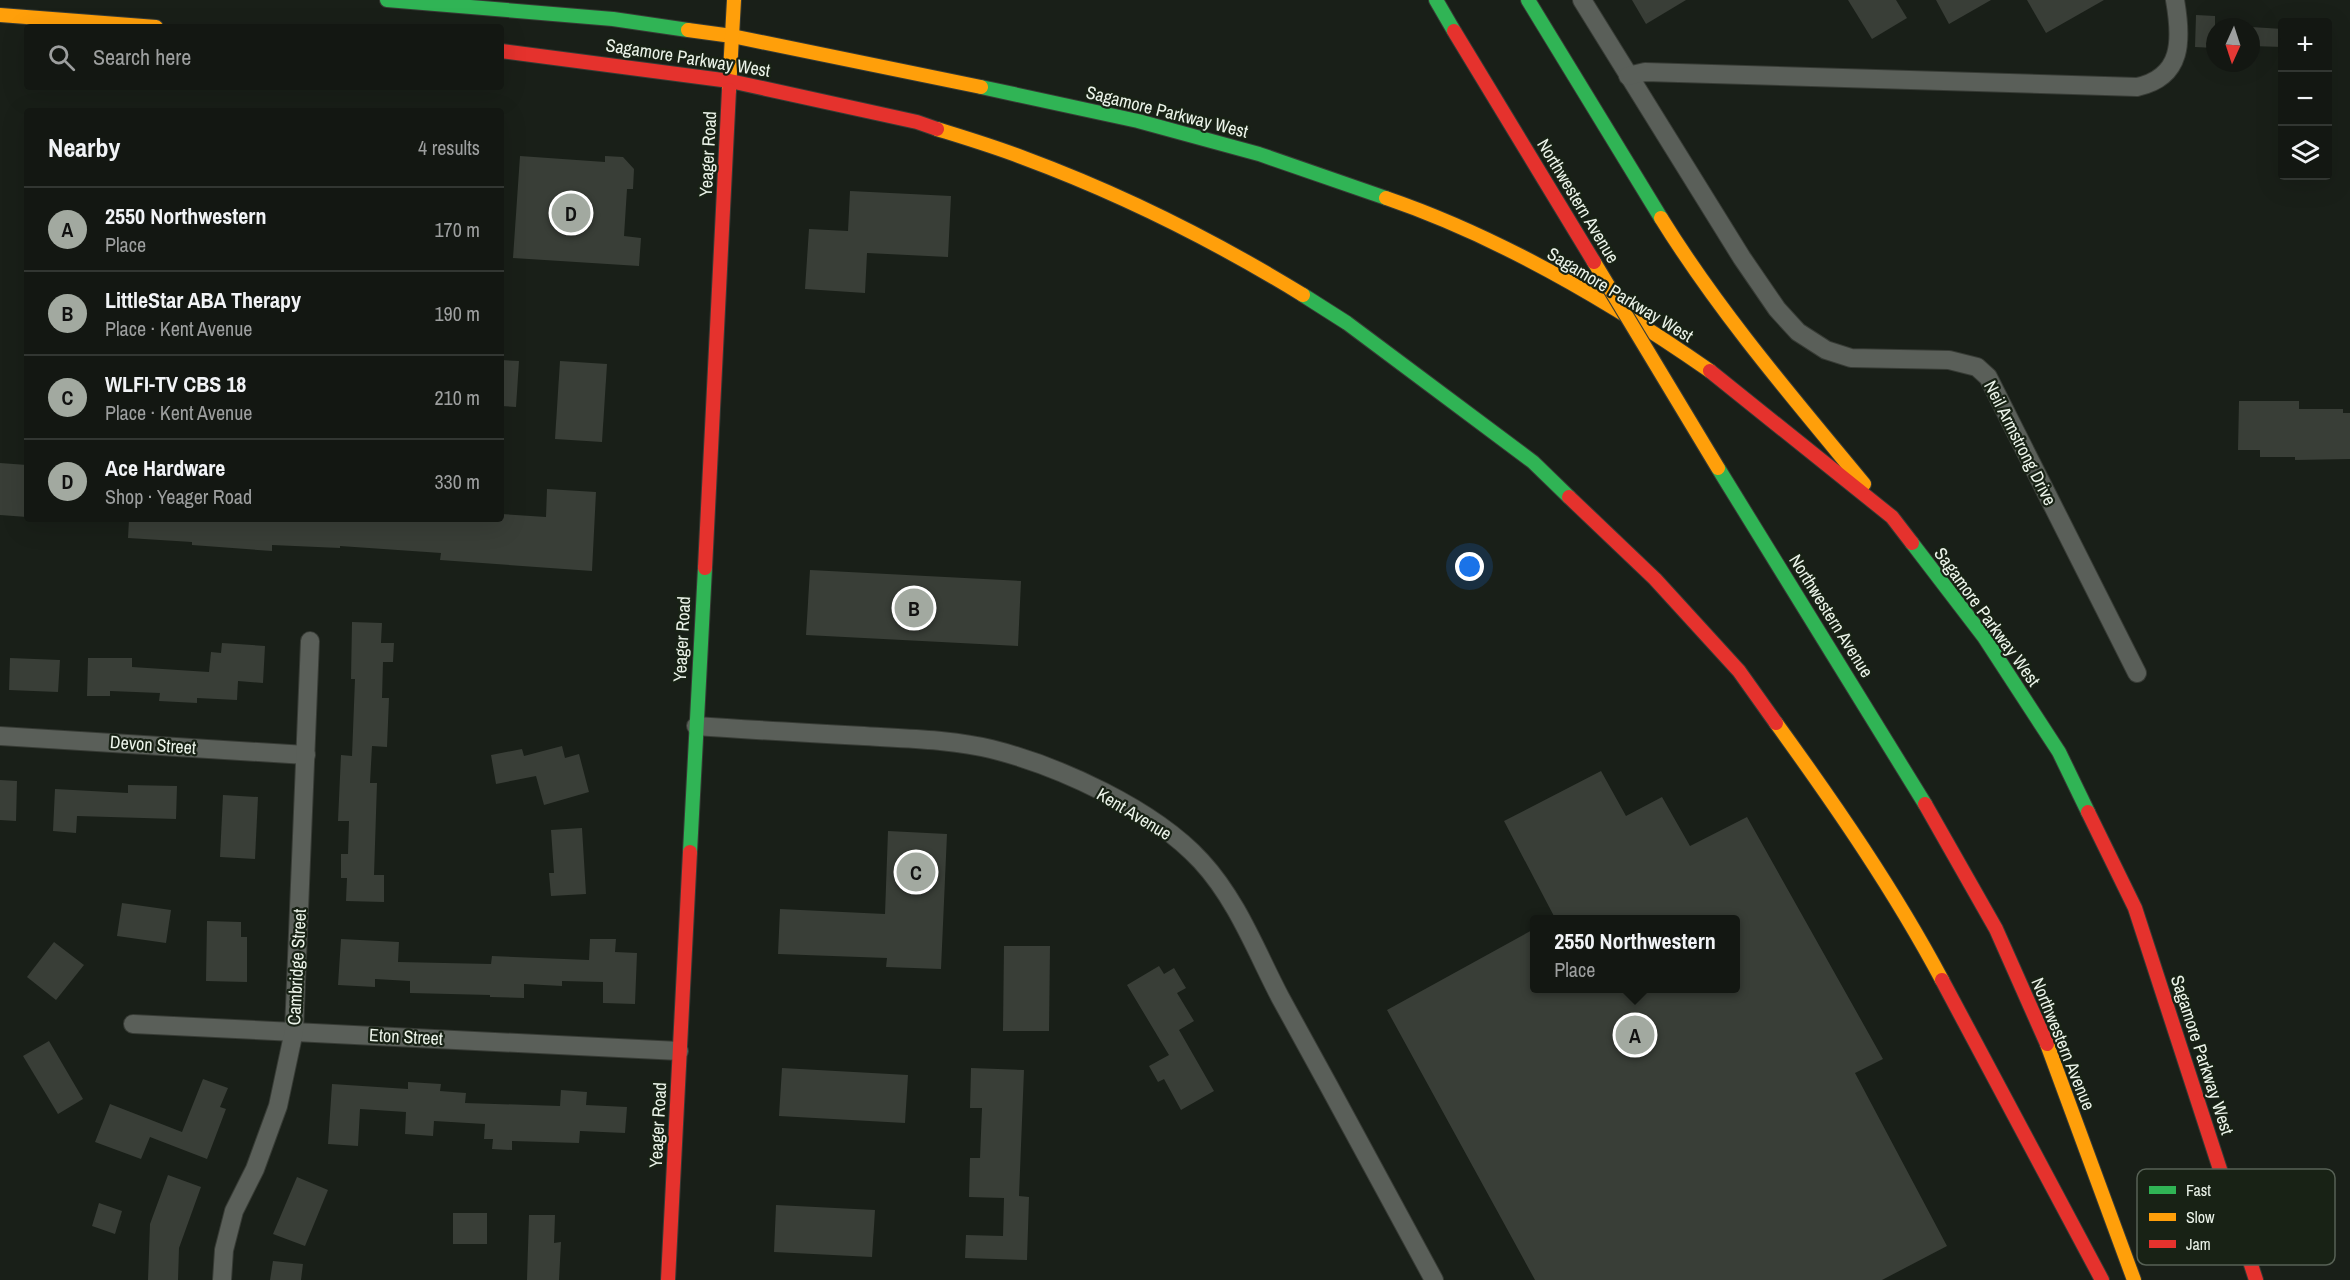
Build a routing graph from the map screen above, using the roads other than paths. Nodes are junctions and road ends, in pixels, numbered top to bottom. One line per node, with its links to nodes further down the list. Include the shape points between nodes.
1 (387, 0): 7 (main road, Sagamore Parkway West)
2 (734, 0): 10 (main road, Yeager Road)
3 (1436, 0): 29 (main road, Northwestern Avenue, bridge, via 1914,785 1996,929 2044,1039)
4 (1528, 0): 14 (main road, via 1691,266 1750,345)
5 (1582, 0): 12 (street, Neil Armstrong Drive)
6 (2175, 0): 12 (street, via 2179,44 2174,63 2153,84 2137,87 1645,72)
7 (470, 3): 10 (main road, Sagamore Parkway West)
8 (0, 15): 9 (main road)
9 (117, 24)
10 (732, 36): 13 (main road, Yeager Road); 14 (main road, Sagamore Parkway West, via 1138,121 1259,154 1424,211 1562,277 1665,340 1719,378)
11 (504, 51): 13 (main road, Sagamore Parkway West)
12 (1628, 76): 16 (street, Neil Armstrong Drive, via 1742,258 1798,332 1826,350 1851,358 1949,360 1977,367 1988,377)
13 (730, 81): 17 (main road, Yeager Road); 28 (main road, Sagamore Parkway West, via 917,122 1025,158 1165,218 1257,267 1347,323 1533,462 1655,579 1739,671 1840,812 1920,939)
14 (1892, 518): 23 (main road, Sagamore Parkway West, via 1984,637 2059,752 2135,908)
15 (310, 641): 19 (street, Cambridge Street)
16 (2137, 674)
17 (696, 726): 22 (main road, Yeager Road); 27 (street, Kent Avenue, via 933,740 990,749 1044,765 1162,826 1218,881)
18 (0, 736): 19 (street, Devon Street)
19 (306, 755): 21 (street, Cambridge Street)
20 (133, 1024): 21 (street, Eton Street)
21 (294, 1031): 22 (street, Eton Street); 25 (street, Cambridge Street, via 278,1106 255,1169 234,1211 224,1250)
22 (679, 1051): 26 (main road, Yeager Road)
23 (2220, 1169)
24 (2251, 1265): 30 (main road, Sagamore Parkway West)
25 (222, 1280)
26 (668, 1280)
27 (1434, 1280)
28 (2102, 1280)
29 (2134, 1280)
30 (2256, 1280)

